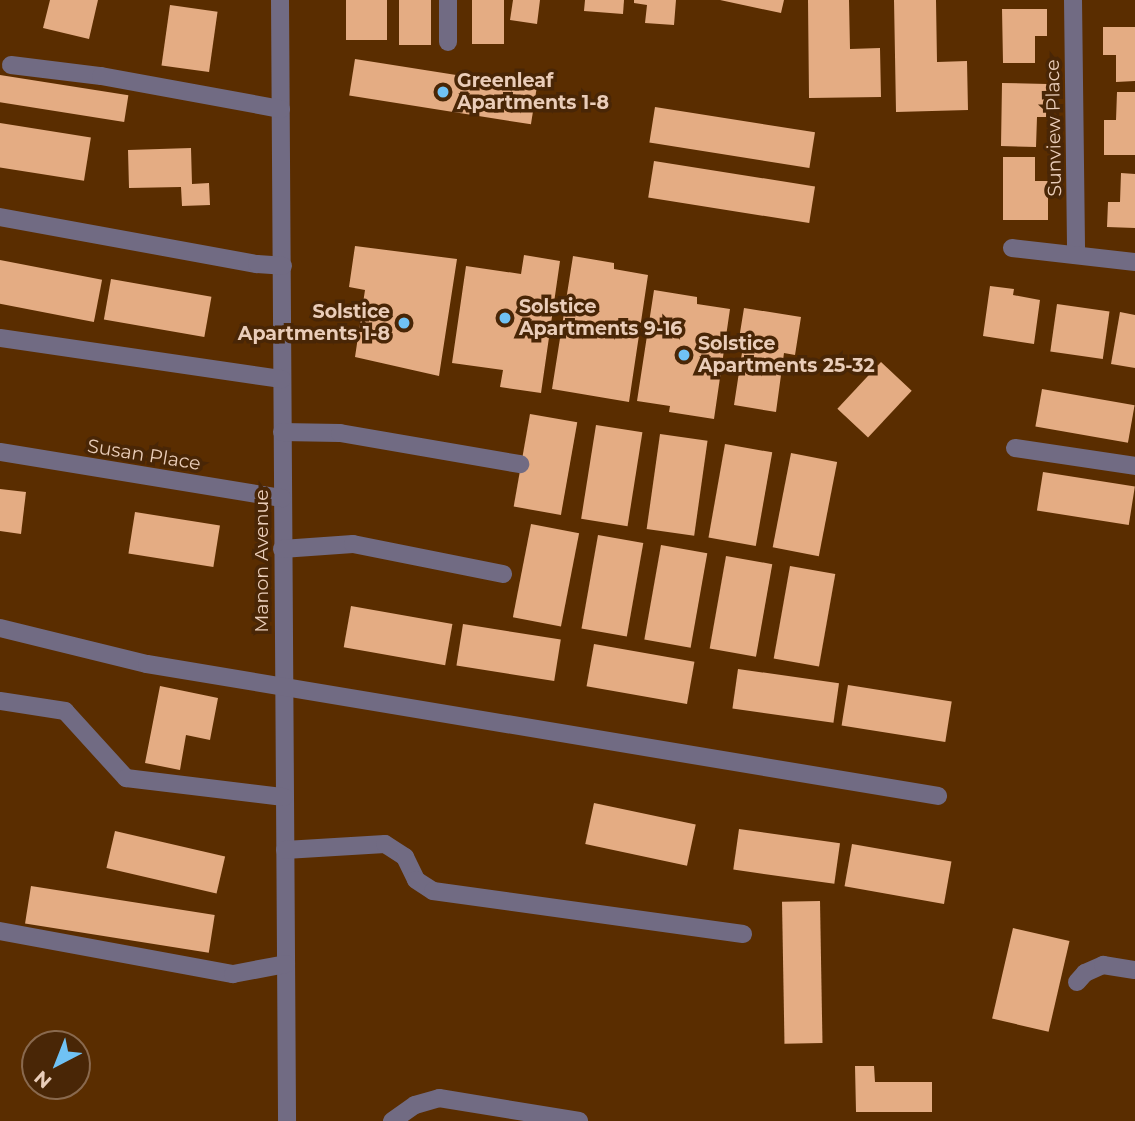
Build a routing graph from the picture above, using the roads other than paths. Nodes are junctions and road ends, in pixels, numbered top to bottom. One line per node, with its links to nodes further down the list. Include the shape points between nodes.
1 (281, 0): 6 (street, Manon Avenue)
2 (448, 0): 4 (street)
3 (1073, 0): 9 (street, Sunview Place)
4 (449, 42)
5 (11, 65): 6 (street)
6 (281, 109): 11 (street, Manon Avenue)
7 (0, 217): 11 (street)
8 (1012, 248): 9 (street)
9 (1076, 255): 10 (street)
10 (1135, 262)
11 (283, 266): 13 (street, Manon Avenue)
12 (0, 338): 13 (street)
13 (282, 379): 14 (street, Manon Avenue)
14 (282, 432): 17 (street, via 340,433); 19 (street, Manon Avenue)
15 (1015, 448): 18 (street)
16 (0, 453): 19 (street, Susan Place)
17 (520, 464)
18 (1135, 466)
19 (282, 498): 20 (street, Manon Avenue)
20 (282, 549): 21 (street, via 353,544); 23 (street, Manon Avenue)
21 (503, 574)
22 (0, 628): 23 (street, via 147,664)
23 (284, 688): 25 (street); 26 (street, Manon Avenue)
24 (0, 701): 26 (street, via 65,711 125,778)
25 (938, 796)
26 (284, 797): 27 (street, Manon Avenue)
27 (285, 850): 29 (street, via 386,844 405,858 416,880 433,891); 30 (street, Manon Avenue)
28 (0, 931): 30 (street, via 233,974)
29 (743, 934)
30 (286, 964): 33 (street, Manon Avenue)
31 (1135, 970): 32 (street, via 1103,965)
32 (1077, 982)
33 (287, 1121)
34 (393, 1121): 35 (street, via 415,1105 439,1098)
35 (579, 1121)

